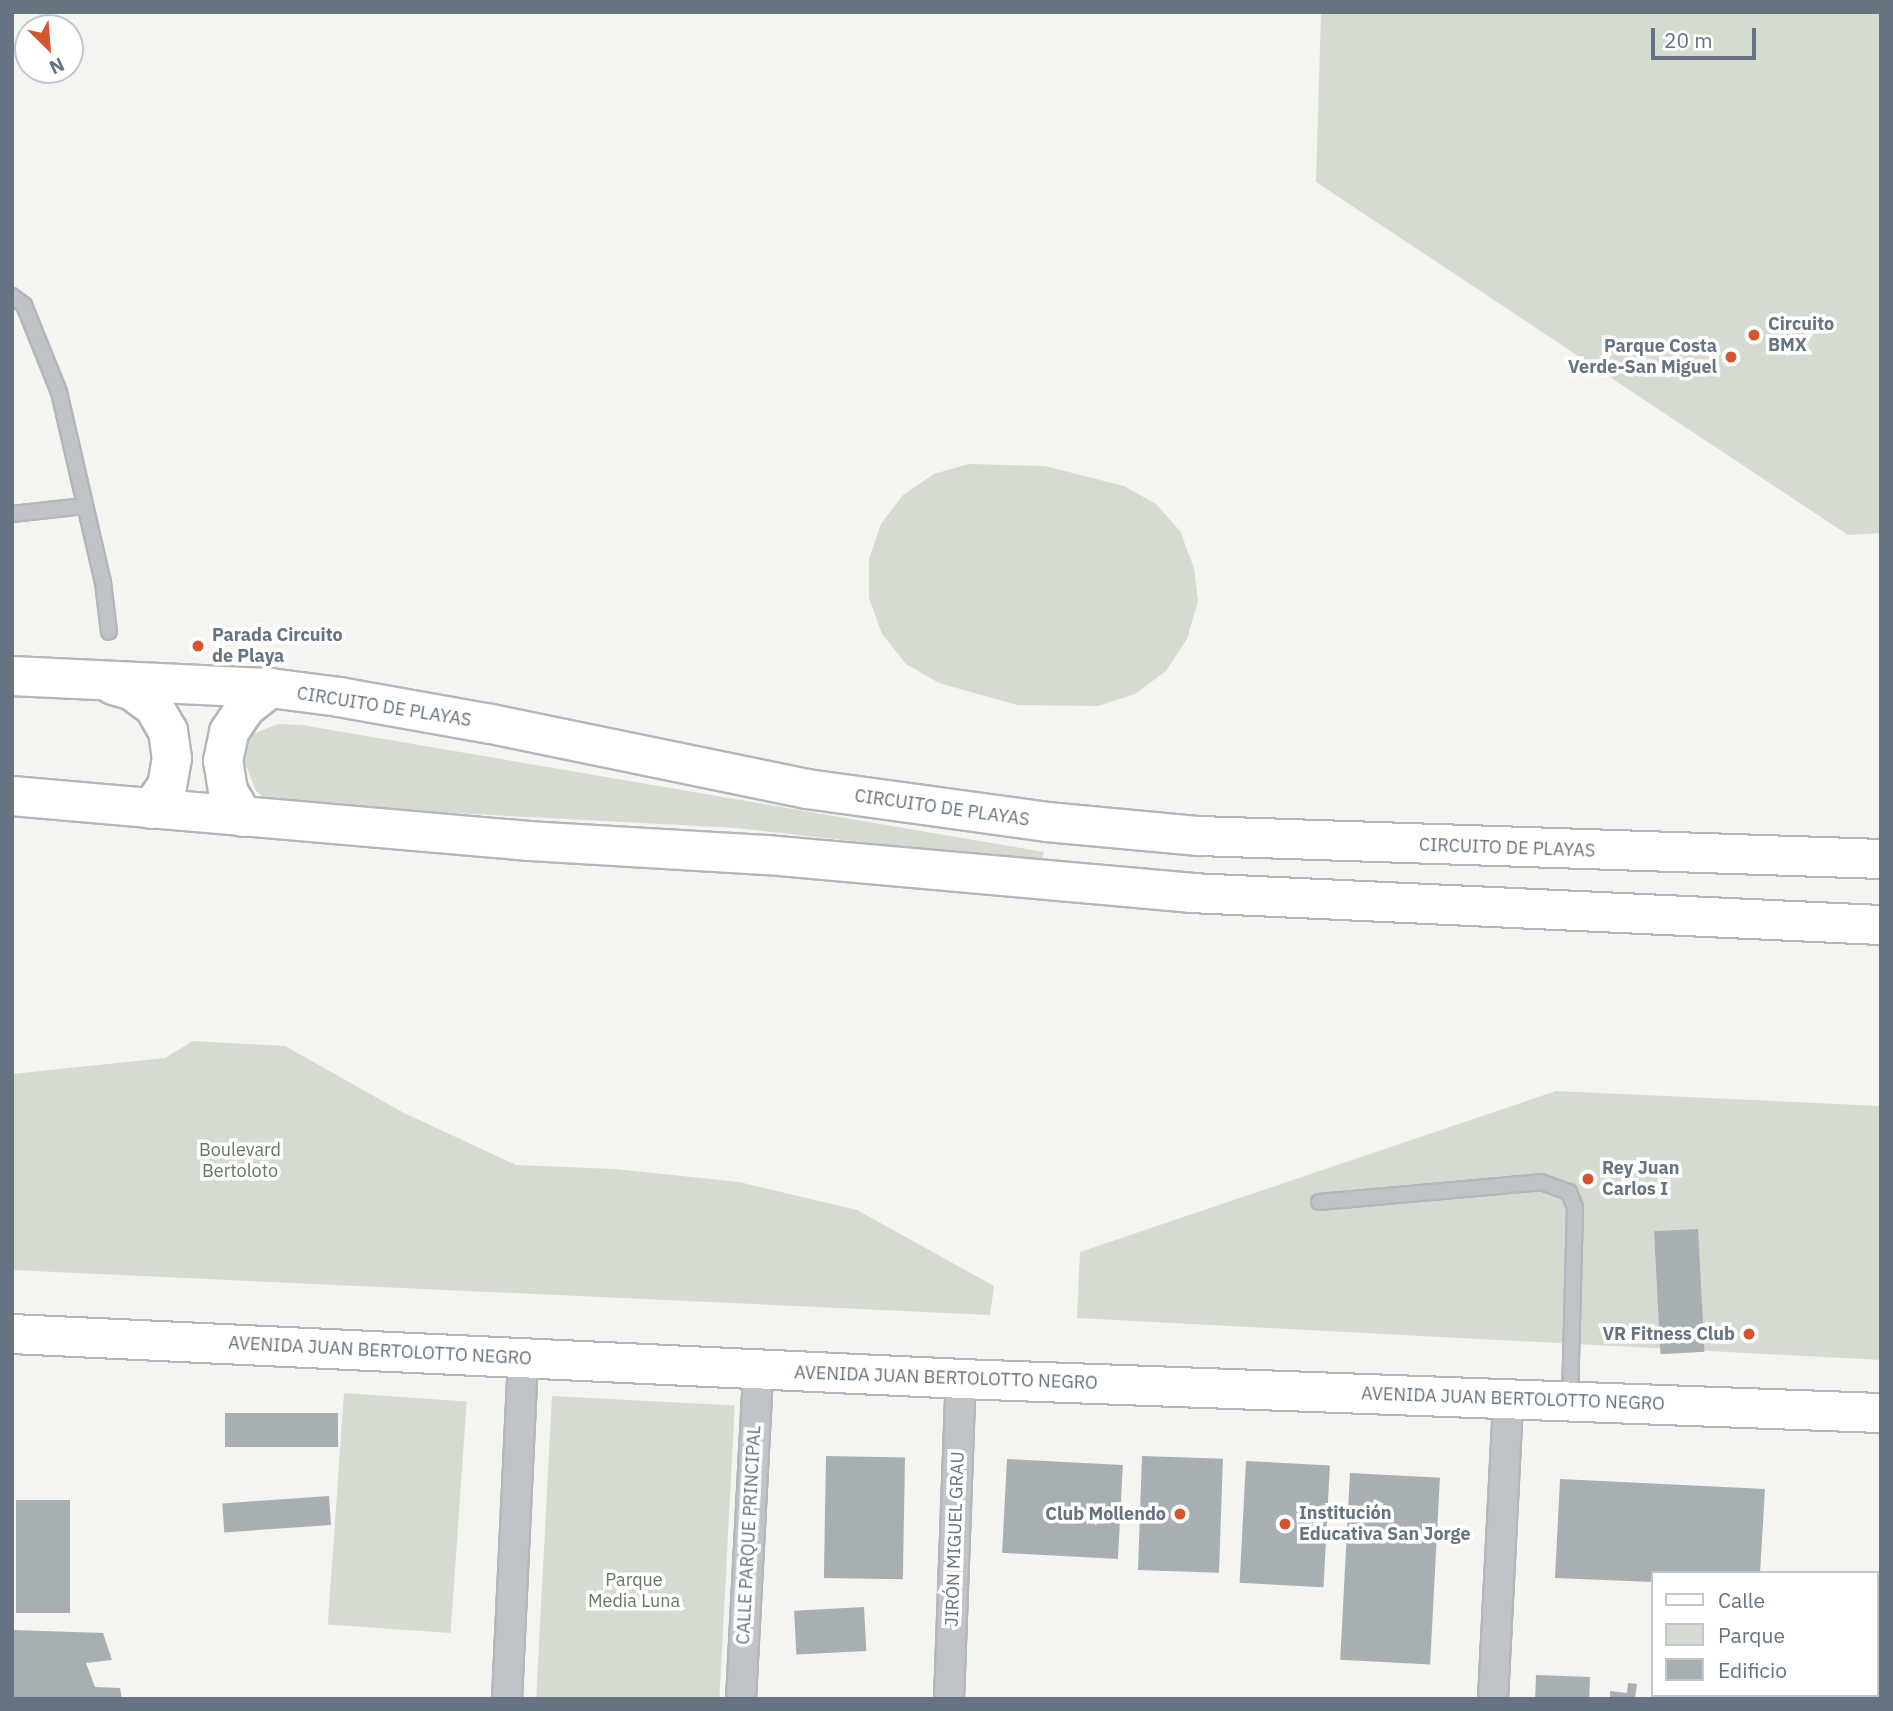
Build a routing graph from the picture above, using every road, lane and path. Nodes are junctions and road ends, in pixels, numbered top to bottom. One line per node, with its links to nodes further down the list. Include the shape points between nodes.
1 (12, 296): 2 (lane, via 24,305 59,392)
2 (85, 506): 3 (lane); 4 (lane)
3 (12, 514)
4 (109, 632)
5 (12, 676): 6 (main road, CIRCUITO DE PLAYAS)
6 (104, 682): 7 (main road, CIRCUITO DE PLAYAS); 9 (main road, via 139,695 168,731 173,758 167,786)
7 (270, 688): 10 (main road, via 246,707 229,732 223,761 228,791); 11 (main road, CIRCUITO DE PLAYAS, via 491,724 807,789 1047,822 1227,837)
8 (12, 796): 9 (main road)
9 (151, 809): 10 (main road)
10 (243, 817): 12 (main road, via 768,855 1191,893)
11 (1881, 859)
12 (1881, 925)
13 (1319, 1202): 19 (lane, via 1541,1182 1569,1192 1576,1208)
14 (12, 1334): 15 (main road, AVENIDA JUAN BERTOLOTTO NEGRO)
15 (523, 1358): 16 (main road, AVENIDA JUAN BERTOLOTTO NEGRO); 21 (street)
16 (758, 1371): 17 (main road, AVENIDA JUAN BERTOLOTTO NEGRO); 22 (street, CALLE PARQUE PRINCIPAL)
17 (961, 1379): 18 (main road, AVENIDA JUAN BERTOLOTTO NEGRO); 23 (street, JIRÓN MIGUEL GRAU)
18 (1508, 1399): 19 (main road, AVENIDA JUAN BERTOLOTTO NEGRO); 24 (street)
19 (1570, 1401): 20 (main road, AVENIDA JUAN BERTOLOTTO NEGRO)
20 (1881, 1413)
21 (507, 1699)
22 (741, 1699)
23 (949, 1699)
24 (1493, 1699)

